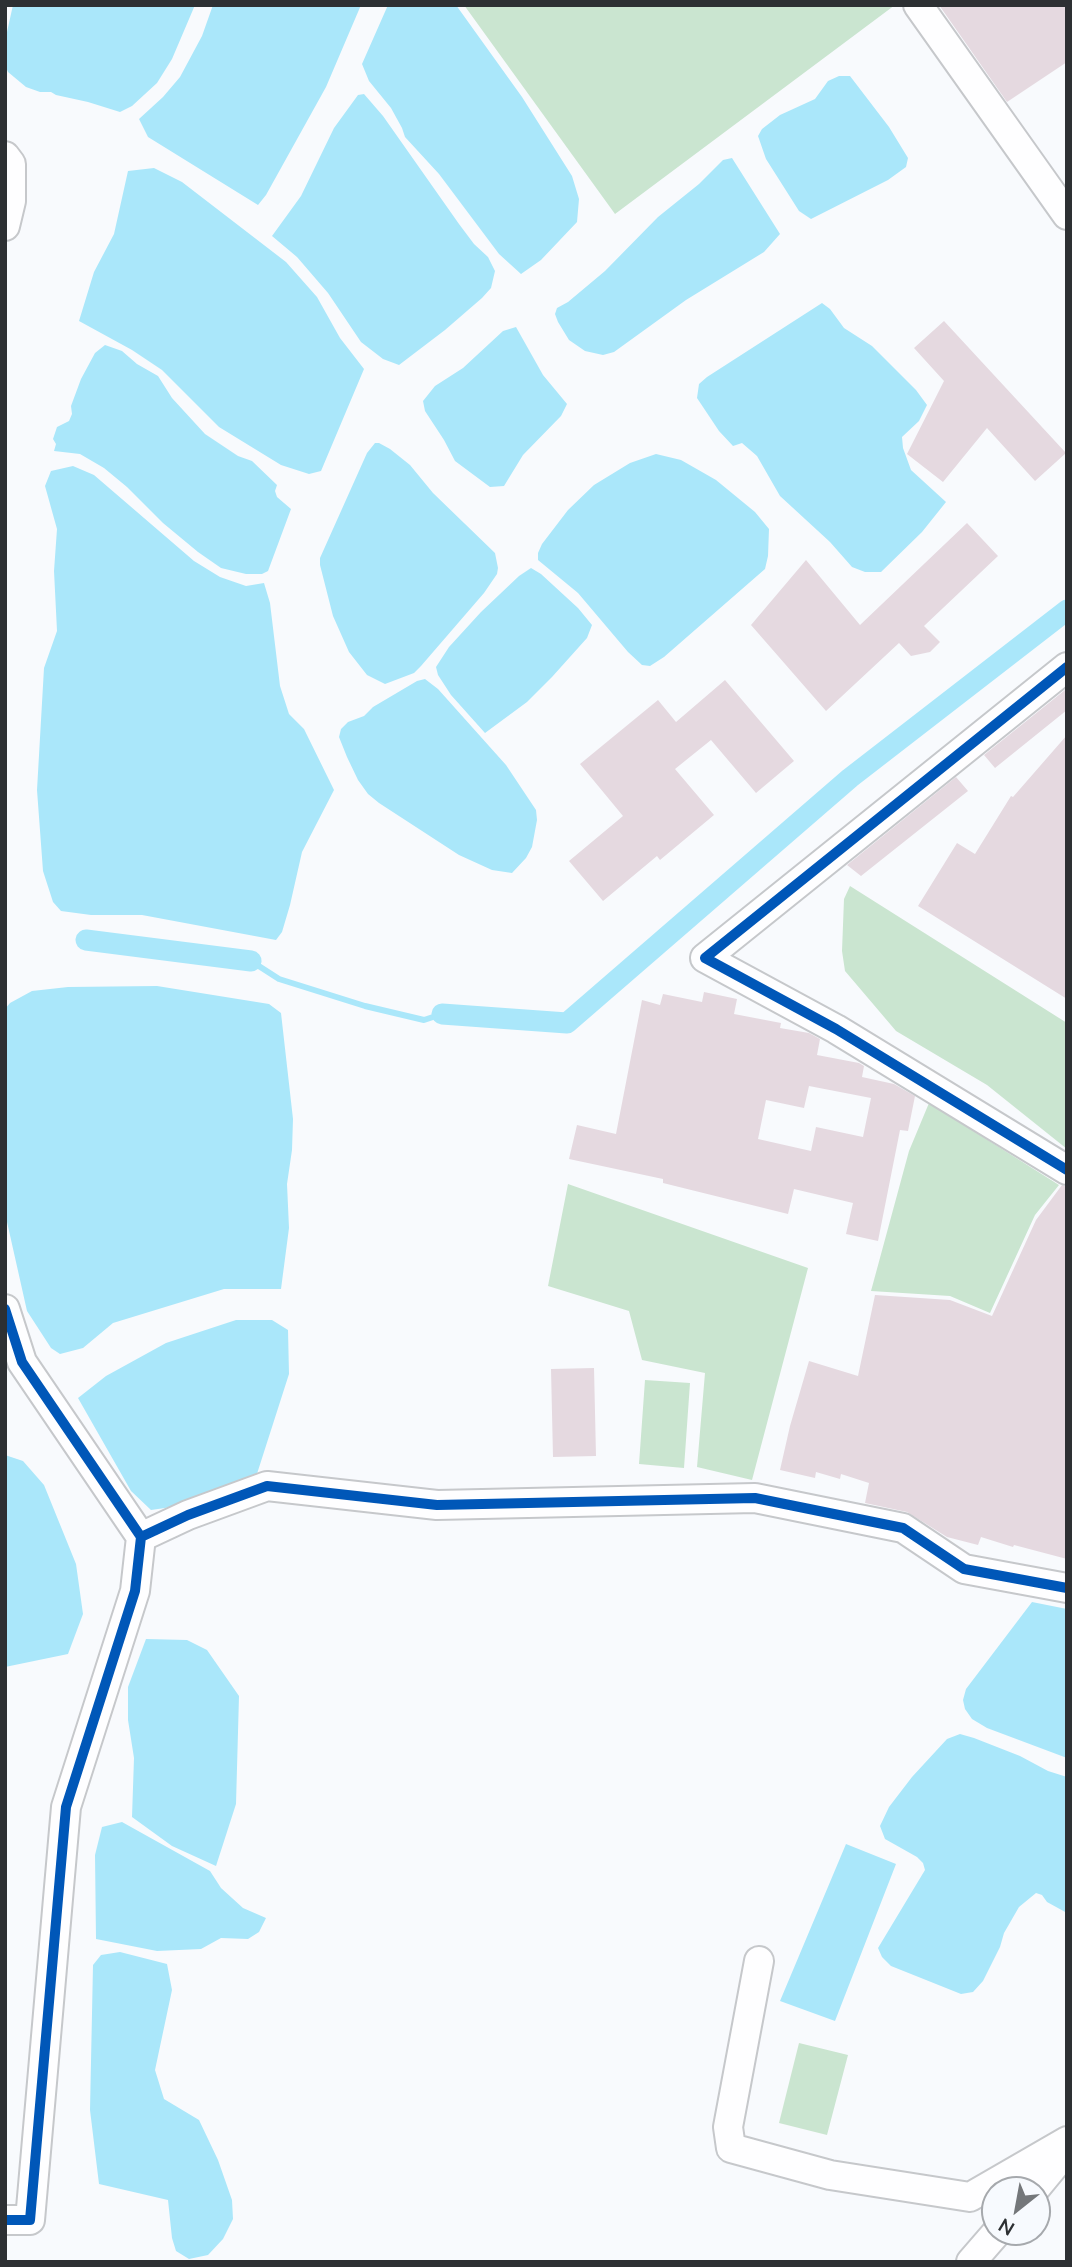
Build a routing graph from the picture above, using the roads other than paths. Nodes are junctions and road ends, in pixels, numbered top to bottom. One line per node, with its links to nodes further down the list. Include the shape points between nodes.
1 (919, 5): 3 (street)
2 (5, 156): 4 (street, via 11,164 11,189)
3 (1067, 215)
4 (5, 226)
5 (1067, 667): 6 (street, via 705,958 836,1029)
6 (1067, 1170)
7 (5, 1309): 8 (street, via 22,1362)
8 (141, 1537): 9 (street, via 267,1486 437,1505 755,1498 903,1528 964,1569); 14 (street, via 135,1591 66,1807 30,2220)
9 (1067, 1588)
10 (759, 1961): 11 (street, via 728,2127 731,2148 830,2175 970,2197)
11 (1067, 2141)
12 (1067, 2150): 13 (street)
13 (1046, 2176)
14 (5, 2220)
15 (985, 2246): 16 (street)
16 (971, 2262)

